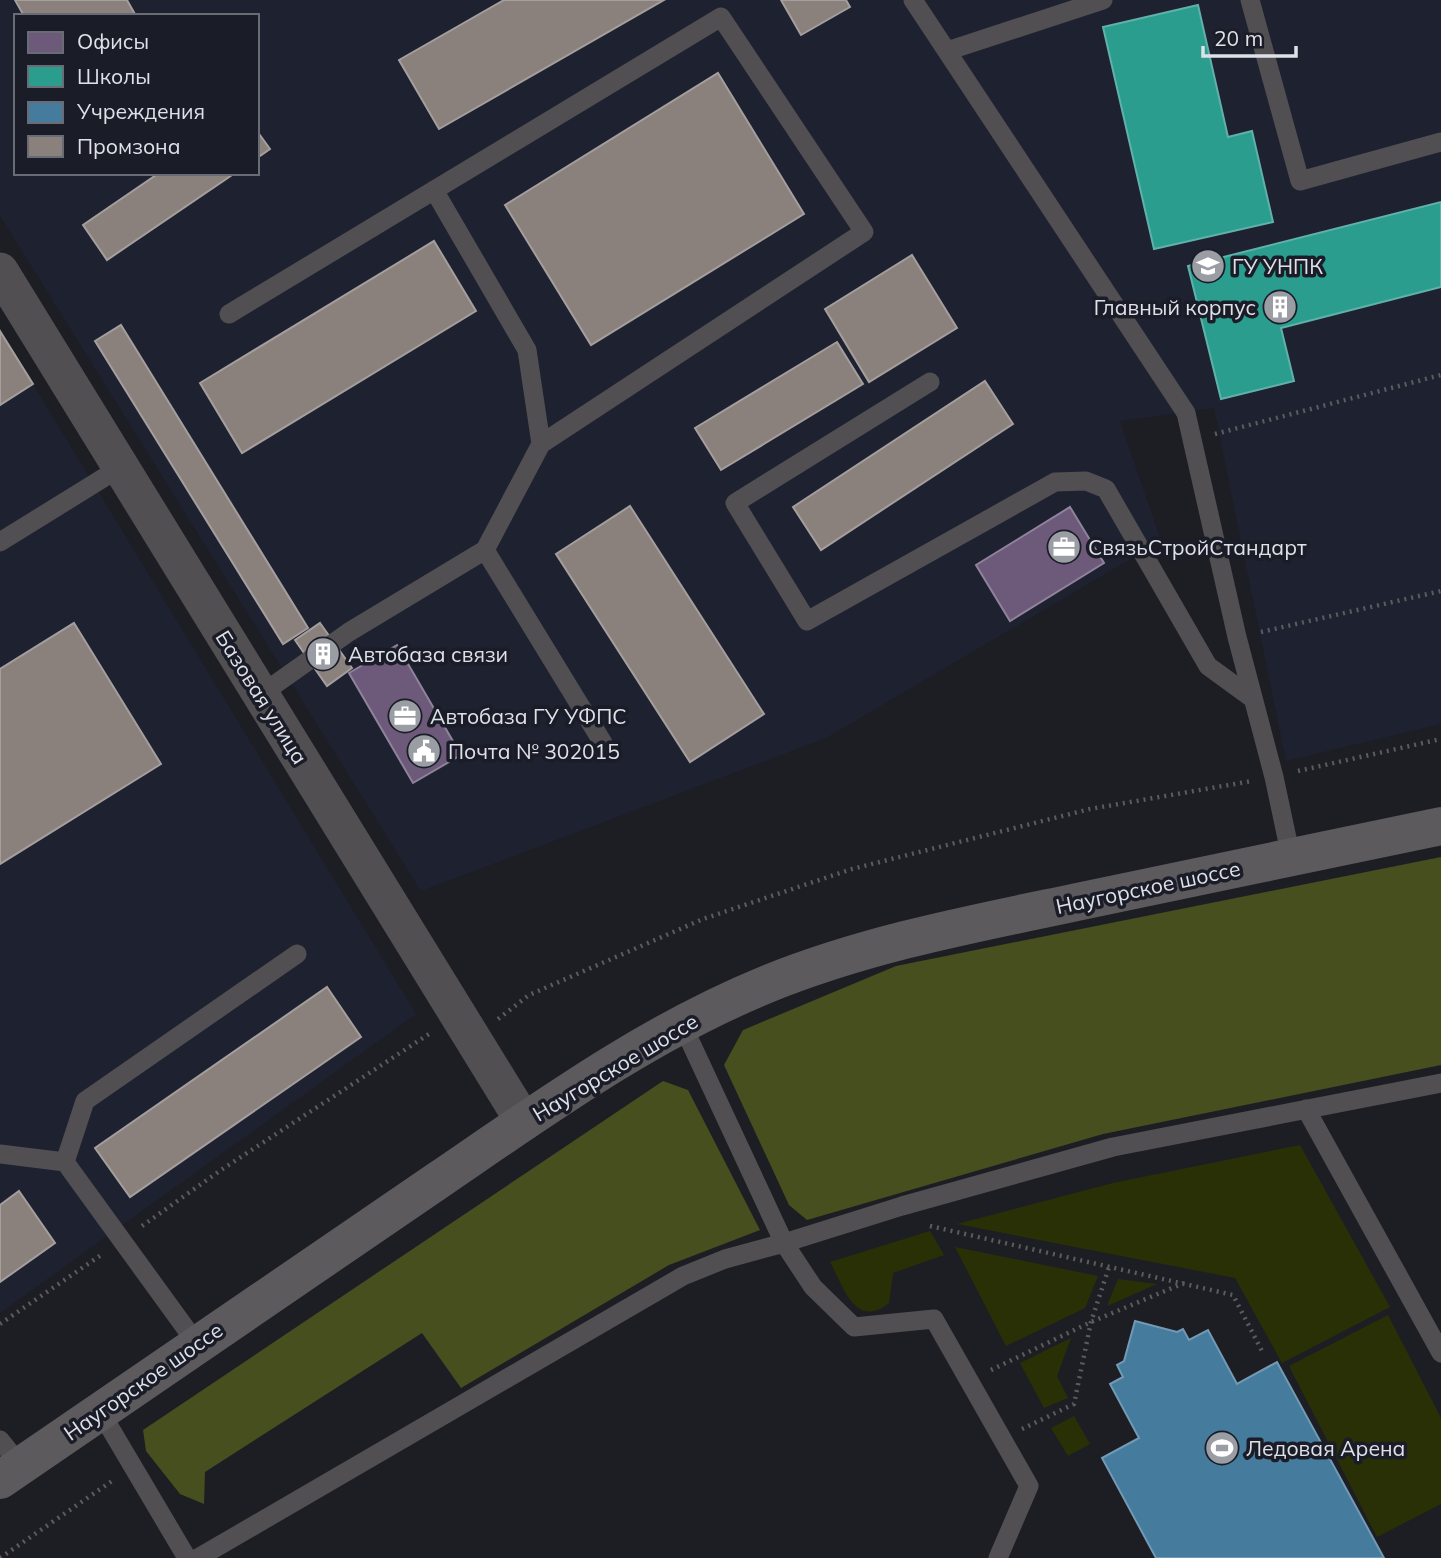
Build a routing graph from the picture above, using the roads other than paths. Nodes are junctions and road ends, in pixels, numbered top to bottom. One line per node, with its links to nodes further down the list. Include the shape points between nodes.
1 (913, 0): 4 (lane)
2 (1104, 0): 4 (lane)
3 (1250, 0): 5 (lane, via 1300,181)
4 (947, 51): 15 (lane, via 1186,413)
5 (1441, 142)
6 (434, 190): 8 (lane); 10 (lane, via 527,350); 10 (lane, via 721,17 863,232)
7 (0, 271): 11 (street, Базовая улица)
8 (229, 314)
9 (930, 382): 15 (lane, via 735,503 807,621 1055,482 1086,481 1106,489 1208,666)
10 (541, 444): 13 (lane)
11 (121, 467): 12 (lane); 14 (street, Базовая улица)
12 (0, 542)
13 (485, 550): 14 (lane, via 349,632); 16 (lane)
14 (260, 695): 23 (street, Базовая улица)
15 (1252, 698): 18 (lane)
16 (603, 743)
17 (1441, 826): 18 (main road, Наугорское шоссе)
18 (1291, 857): 20 (main road, Наугорское шоссе, via 866,951 766,985)
19 (297, 954): 25 (lane, via 85,1101)
20 (682, 1024): 23 (main road, Наугорское шоссе); 26 (lane)
21 (1441, 1083): 22 (lane)
22 (1306, 1109): 26 (lane, via 1113,1147); 28 (lane)
23 (524, 1122): 27 (main road, Наугорское шоссе)
24 (0, 1154): 25 (lane)
25 (65, 1162): 27 (lane)
26 (784, 1243): 32 (lane, via 683,1276); 33 (lane, via 813,1287 854,1327 934,1319 1029,1486)
27 (197, 1343): 29 (main road, Наугорское шоссе)
28 (1441, 1353)
29 (100, 1411): 30 (main road, Наугорское шоссе); 31 (lane)
30 (7, 1462)
31 (187, 1558)
32 (198, 1558)
33 (998, 1558)

